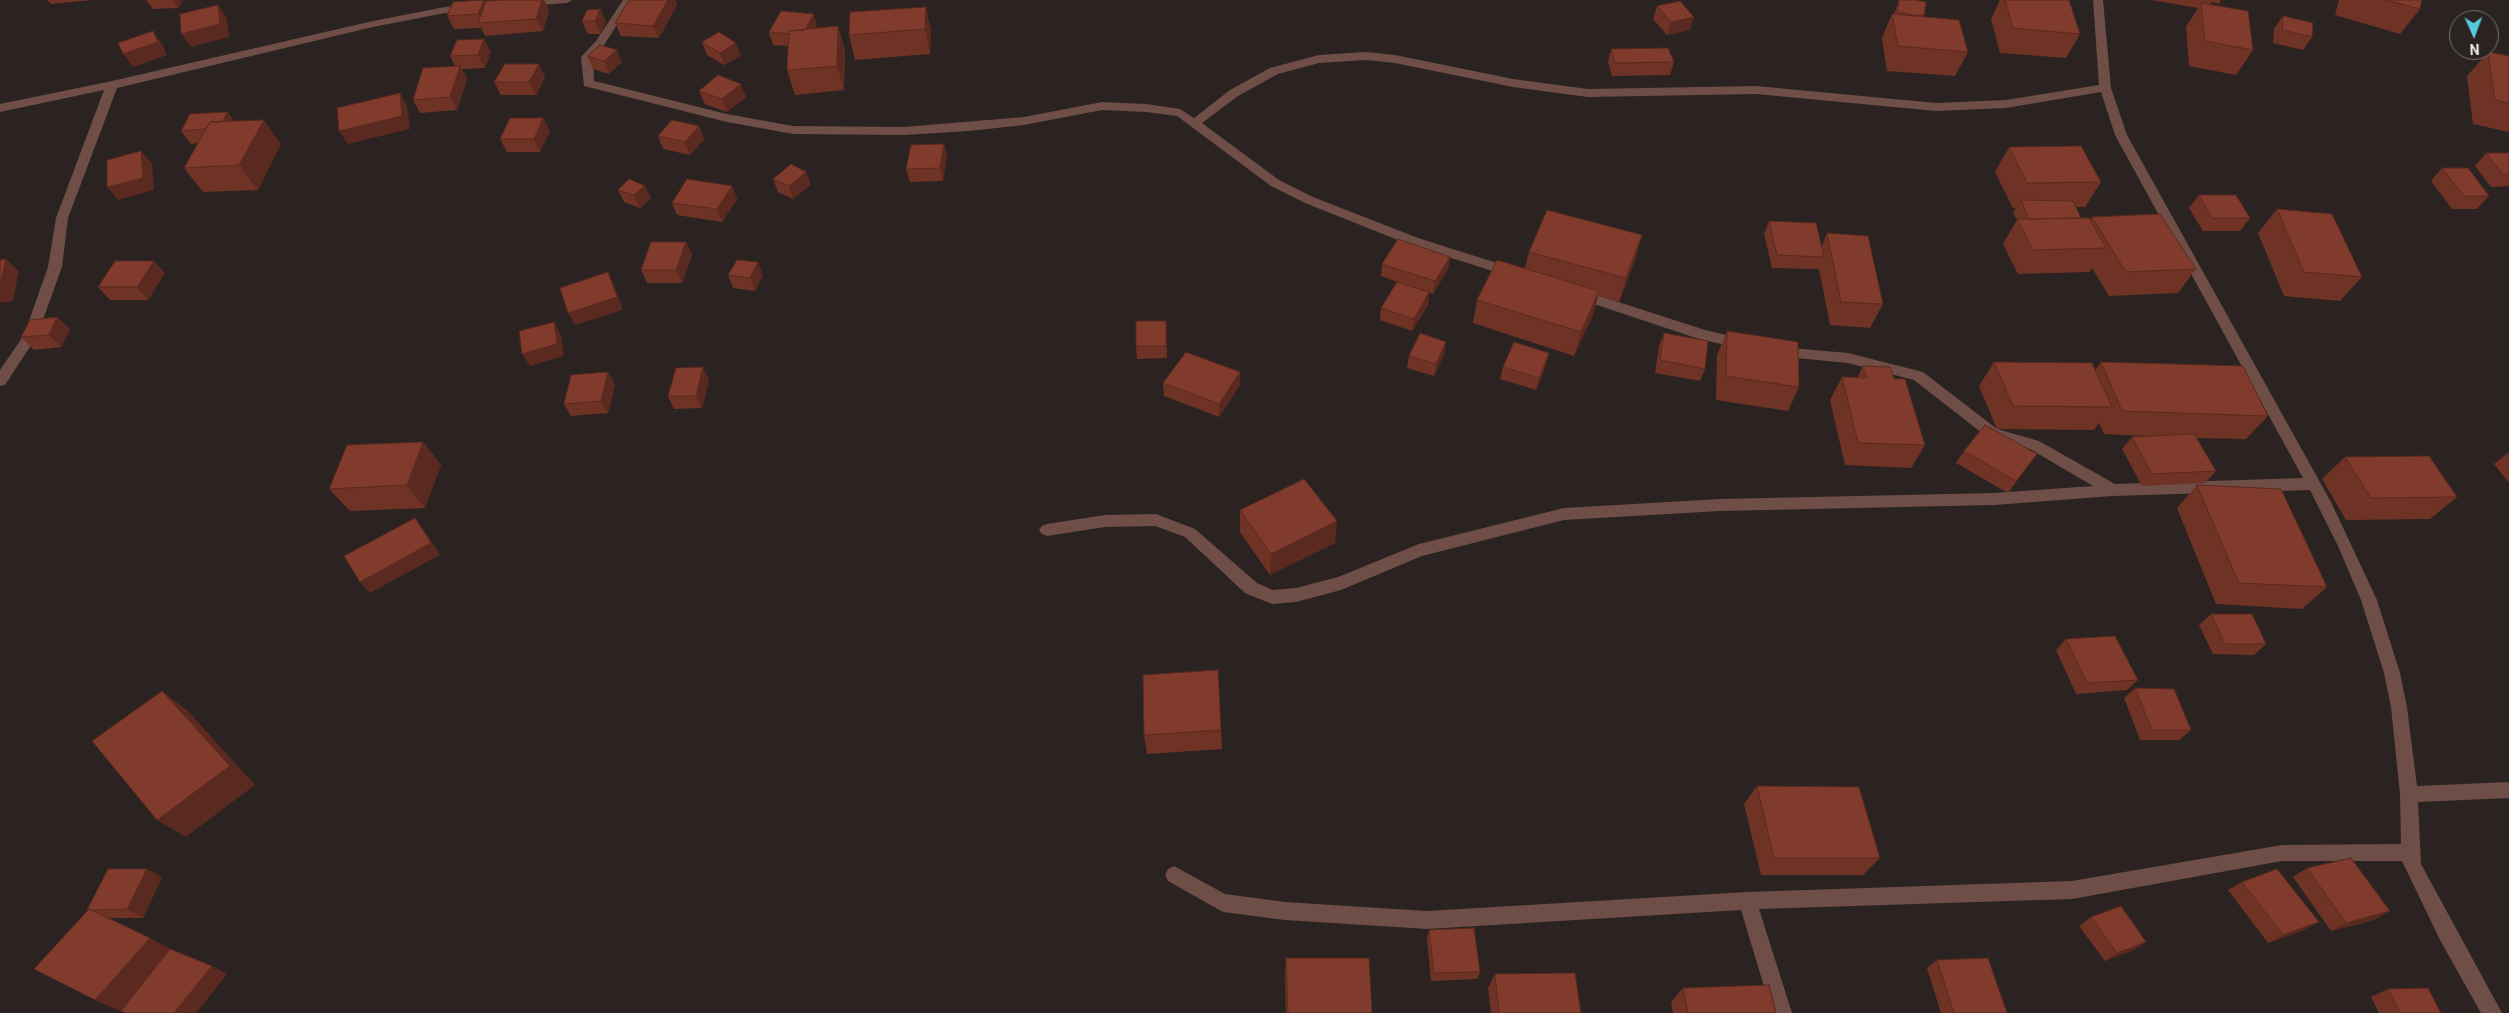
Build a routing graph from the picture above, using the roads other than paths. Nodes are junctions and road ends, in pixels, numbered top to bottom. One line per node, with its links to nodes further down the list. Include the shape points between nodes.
1 (567, 0): 4 (street)
2 (628, 0): 9 (street, via 587,57 588,83 727,118 794,130 904,131 1024,122 1102,106 1180,113)
3 (2098, 0): 7 (street)
4 (518, 4)
5 (481, 7): 6 (street, via 445,10 374,24)
6 (112, 85): 8 (street); 12 (street, via 62,218 55,267 30,336)
7 (2105, 88): 9 (street, via 2006,104 1952,107 1756,90 1588,93 1513,83 1380,57 1347,57 1319,59 1274,71 1234,93); 13 (street, via 2121,134)
8 (0, 108)
9 (1195, 123): 10 (street, via 1274,183 1309,200 1413,241)
10 (1526, 277)
11 (1563, 290): 14 (street, via 1704,335 1763,349 1848,358 1918,376 1992,433 2034,445)
12 (0, 382)
13 (2314, 484): 14 (street); 17 (street, via 2346,546 2382,640 2398,707)
14 (2113, 490): 15 (street, via 1994,499 1720,505 1564,514 1419,550 1341,583 1296,595 1272,597 1251,588 1190,533 1156,520 1105,521)
15 (1047, 530)
16 (2509, 790): 17 (street)
17 (2408, 794): 18 (street)
18 (2410, 852): 20 (street, via 2282,853 2072,890); 22 (street, via 2416,877)
19 (1174, 875): 20 (street, via 1223,903 1285,911 1427,920)
20 (1747, 901): 21 (street)
21 (1782, 1013)
22 (2492, 1013)

